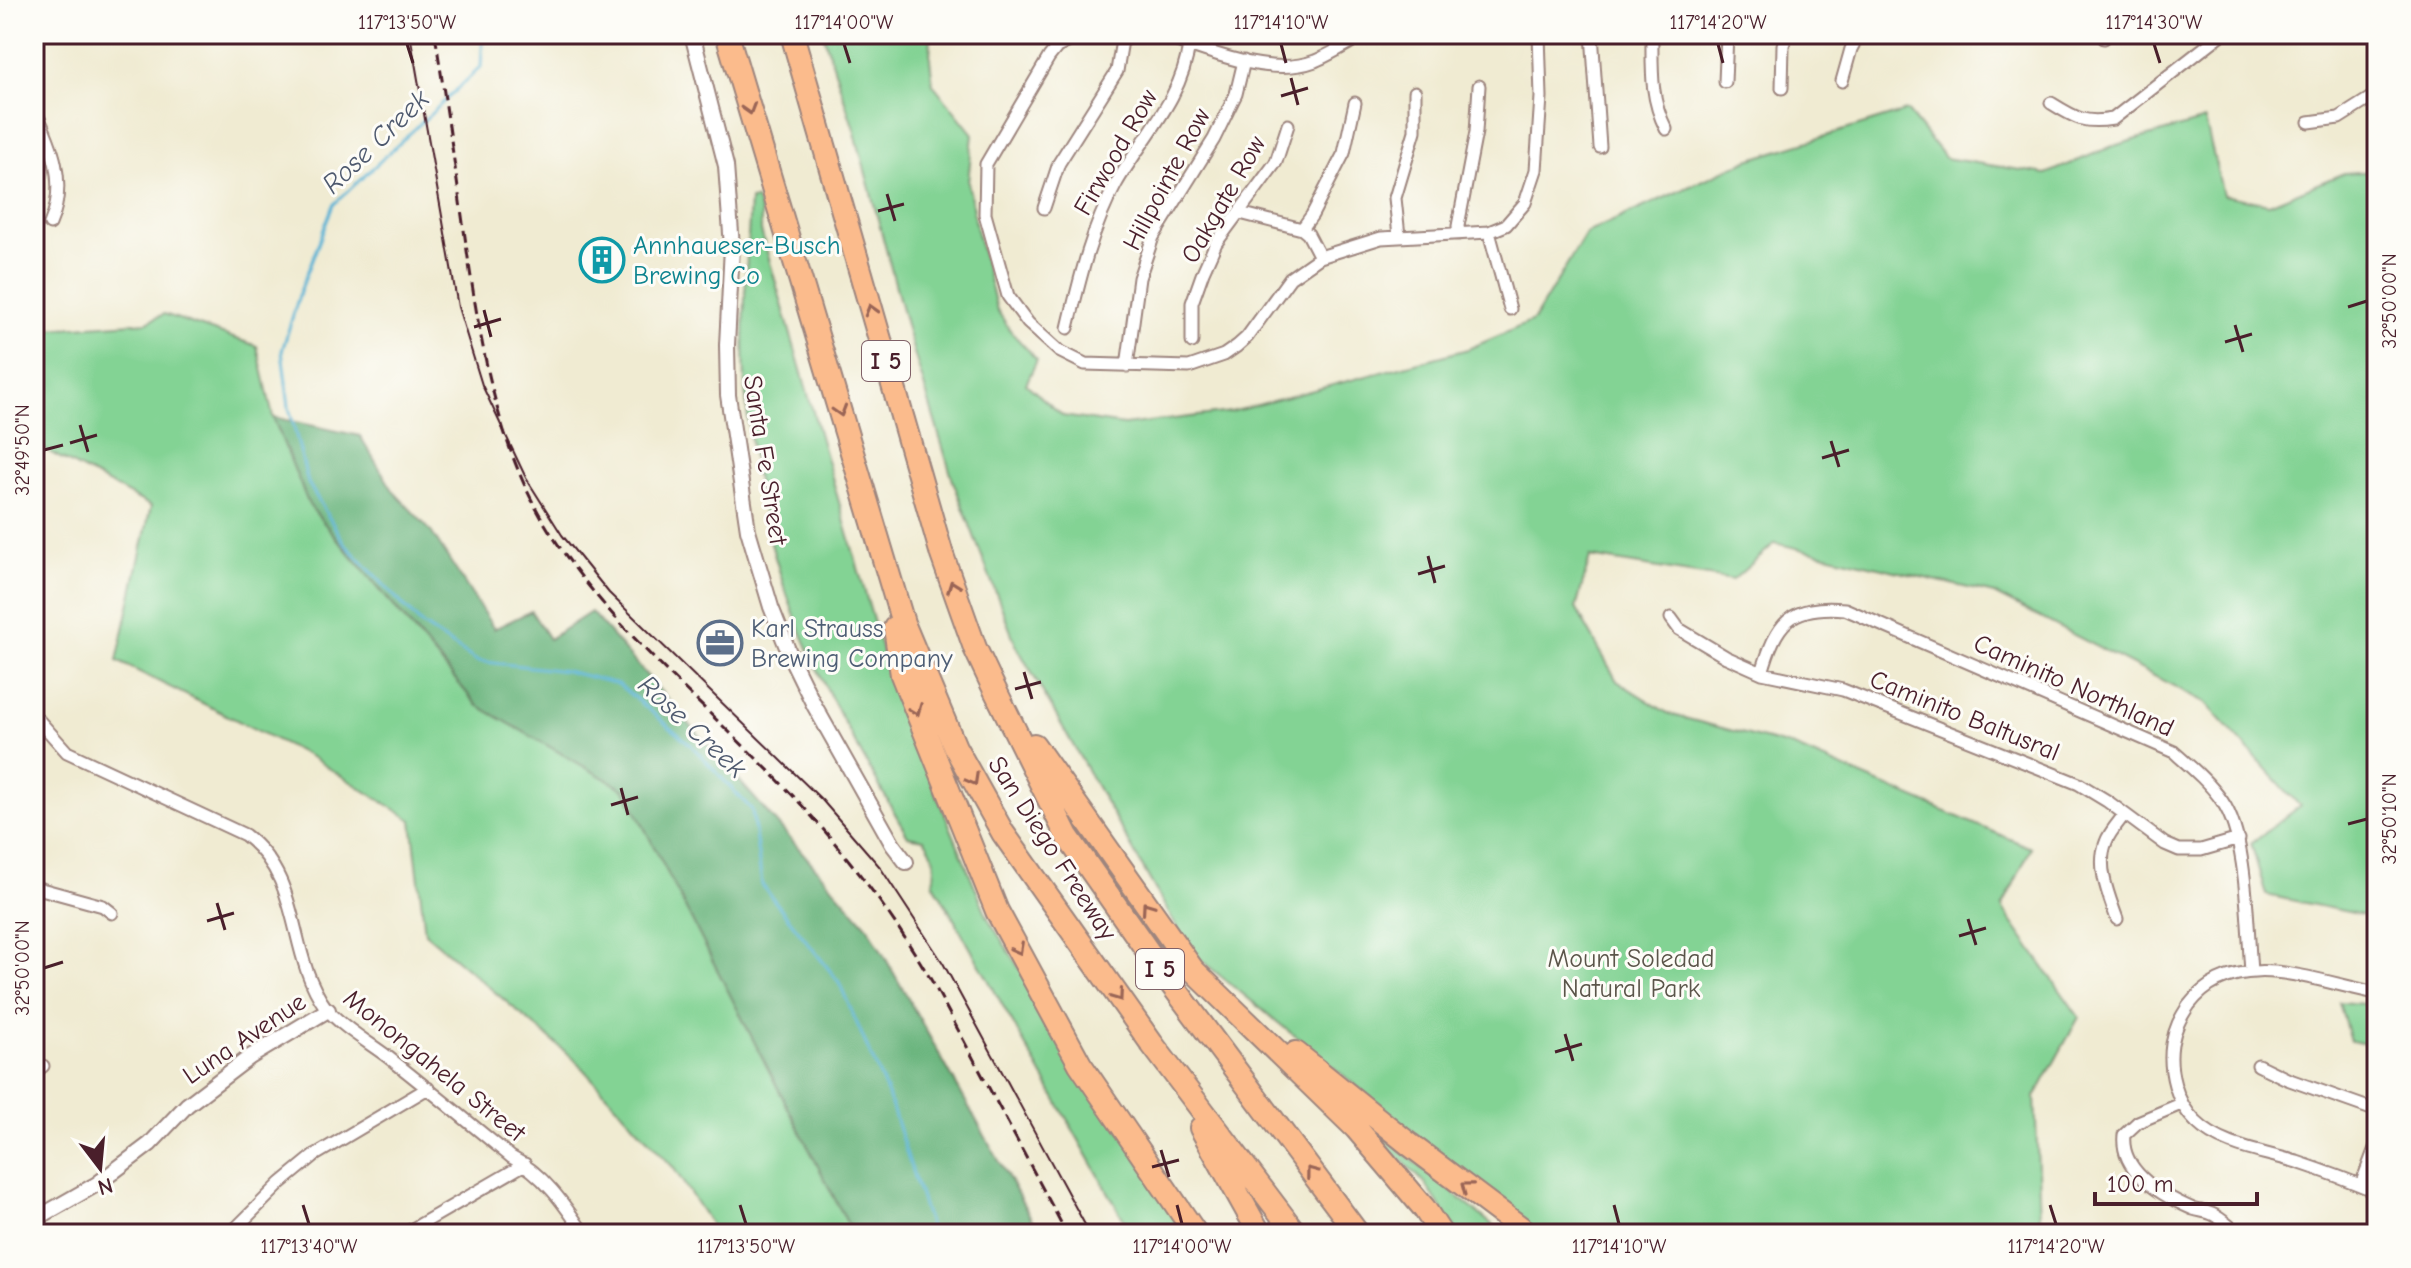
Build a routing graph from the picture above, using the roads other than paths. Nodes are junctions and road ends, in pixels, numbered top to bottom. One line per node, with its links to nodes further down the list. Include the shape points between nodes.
1 (692, 34): 49 (street, Santa Fe Street, via 726,166 732,247 728,395 748,530 792,660)
2 (727, 34): 42 (highway, San Diego Freeway / I 5, one-way to 42)
3 (792, 34): 45 (highway, San Diego Freeway / I 5, one-way to 3, via 942,555)
4 (1083, 34): 41 (street, via 1049,57 986,164 985,214 1008,296 1028,323 1059,351 1085,364)
5 (1123, 34): 30 (street, via 1117,71 1059,163)
6 (1156, 34): 15 (street)
7 (1365, 34): 16 (street, via 1314,61 1290,67)
8 (1539, 34): 34 (street, via 1536,170 1525,203 1506,225)
9 (1592, 34): 29 (street)
10 (1652, 34): 28 (street, via 1652,89)
11 (1727, 34): 18 (street)
12 (1787, 34): 20 (street)
13 (1859, 34): 17 (street)
14 (2222, 34): 24 (street, via 2113,119 2078,120)
15 (1189, 44): 16 (street); 39 (street, Firwood Row, via 1171,100 1097,221)
16 (1244, 61): 41 (street, Hillpointe Row, via 1236,94 1214,139 1153,237 1139,278)
17 (1842, 81)
18 (1725, 82)
19 (1479, 86): 35 (street)
20 (1782, 88)
21 (1415, 92): 36 (street, via 1415,131 1395,198)
22 (2377, 94): 26 (street, via 2339,118)
23 (1355, 103): 33 (street, via 1344,153)
24 (2051, 103)
25 (34, 108): 32 (street, via 59,181)
26 (2309, 122)
27 (1288, 125): 31 (street, Oakgate Row, via 1276,162)
28 (1666, 129)
29 (1600, 147)
30 (1044, 208)
31 (1240, 213): 33 (street); 40 (street, Oakgate Row, via 1216,243 1203,272 1192,303)
32 (50, 224)
33 (1302, 229): 37 (street)
34 (1489, 232): 35 (street); 38 (street)
35 (1459, 234): 36 (street)
36 (1399, 236): 37 (street)
37 (1320, 257): 41 (street, via 1290,278 1247,337 1224,355 1189,367)
38 (1510, 309)
39 (1068, 328)
40 (1192, 342)
41 (1127, 366)
42 (883, 552): 57 (highway, San Diego Freeway / I 5, one-way to 57, via 903,623 955,747 1003,833); 71 (highway, one-way to 71, via 902,675 997,911 1080,1064)
43 (1671, 618): 44 (street, Caminito Baltusral, via 1679,629)
44 (1762, 673): 47 (street, Caminito Baltusral, via 1843,690 2079,784); 48 (street, Caminito Northland, via 1780,627 1818,606 1845,609 2174,752 2224,803)
45 (992, 684): 53 (highway, one-way to 45); 74 (highway, San Diego Freeway / I 5, one-way to 45, via 1067,836)
46 (34, 715): 56 (street, Monongahela Street, via 67,752 259,846 286,889 306,973)
47 (2124, 815): 48 (street, Caminito Baltusral, via 2179,850); 52 (street, via 2103,852 2103,877)
48 (2239, 839): 54 (street, Caminito Northland)
49 (906, 862)
50 (34, 887): 51 (street)
51 (112, 913)
52 (2117, 919)
53 (1193, 970): 75 (highway, via 1356,1128); 76 (highway, one-way to 53)
54 (2251, 971): 55 (street); 60 (street, via 2216,981 2180,1018 2169,1061)
55 (2377, 993)
56 (328, 1010): 59 (street, Monongahela Street); 66 (street, Luna Avenue, via 250,1057 97,1184)
57 (1152, 1044): 72 (highway); 73 (highway, San Diego Freeway / I 5)
58 (2258, 1065): 61 (street)
59 (428, 1088): 63 (street, Monongahela Street); 68 (street, via 315,1155)
60 (2181, 1104): 64 (street, via 2196,1123 2222,1139); 67 (street, via 2138,1122 2124,1135 2133,1169 2162,1194 2213,1214)
61 (2377, 1111)
62 (2377, 1143): 64 (street)
63 (525, 1164): 69 (street); 70 (street, Monongahela Street)
64 (2361, 1185): 65 (street)
65 (2377, 1192)
66 (34, 1220)
67 (2238, 1233)
68 (230, 1234)
69 (404, 1234)
70 (584, 1234)
71 (1196, 1234)
72 (1260, 1234)
73 (1296, 1234)
74 (1358, 1234)
75 (1441, 1234)
76 (1529, 1234)

